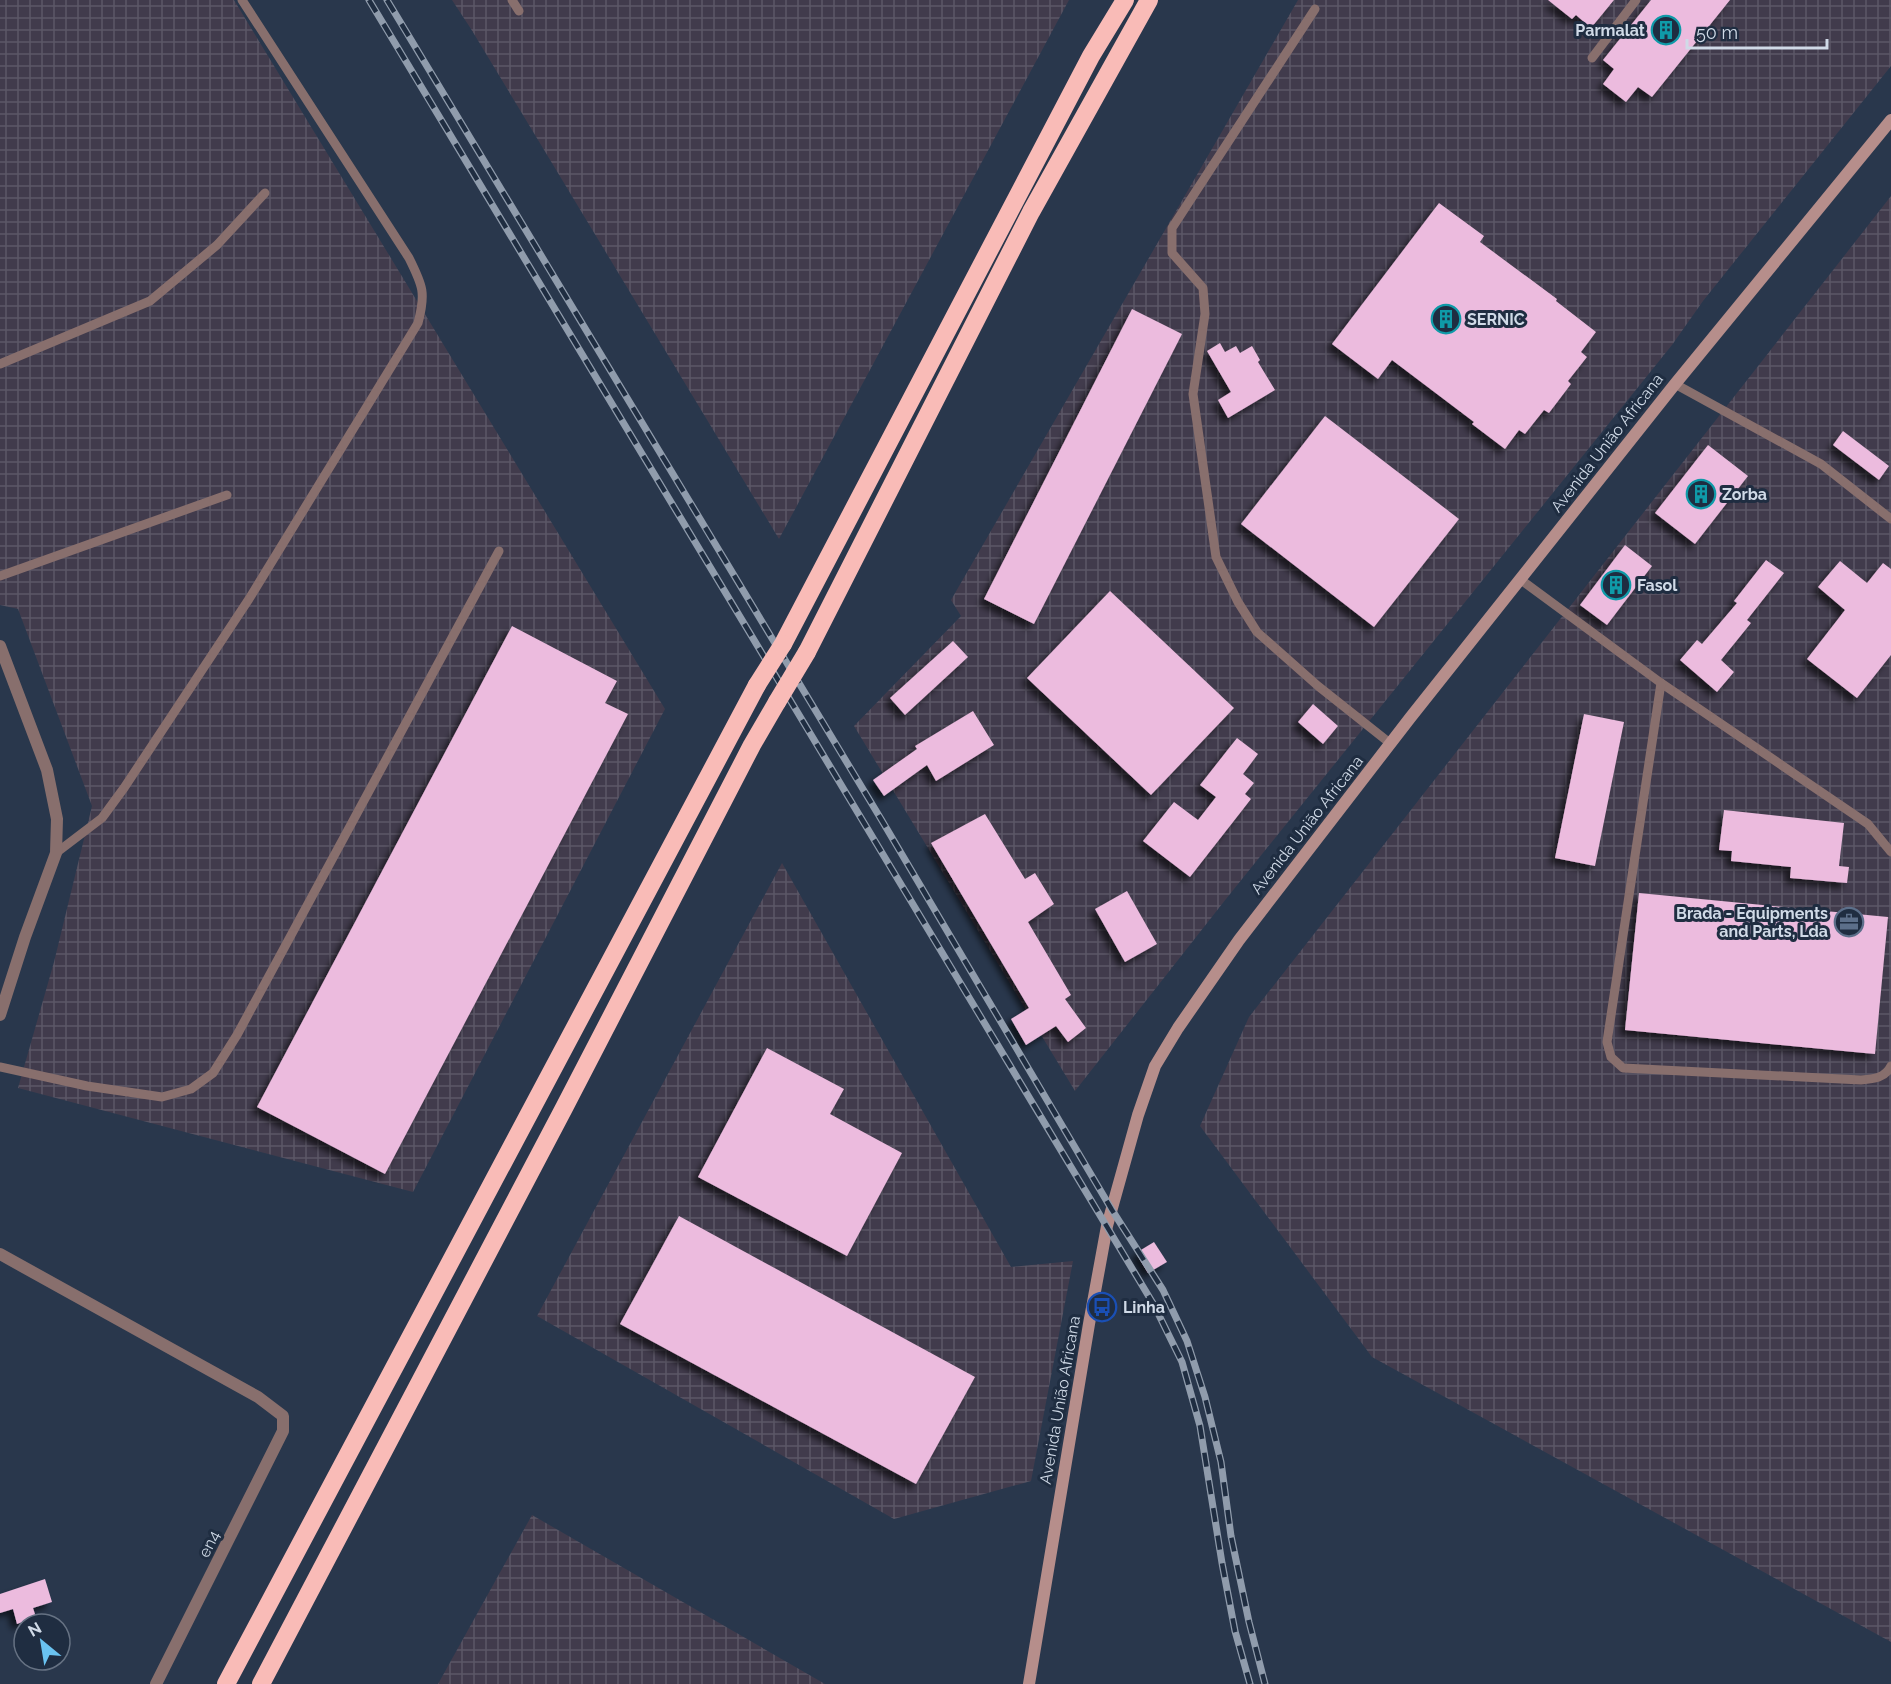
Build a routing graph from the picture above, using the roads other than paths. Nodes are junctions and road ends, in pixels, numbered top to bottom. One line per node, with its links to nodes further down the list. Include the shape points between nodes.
1 (242, 0): 22 (lane, via 409,258 420,280 423,301 417,323 195,682 102,818)
2 (513, 0): 7 (lane)
3 (1125, 0): 28 (highway, bridge, via 1091,56 783,644 734,726)
4 (1149, 0): 29 (highway, bridge, via 1031,212 807,652 752,745)
5 (1636, 0): 8 (lane)
6 (1315, 9): 20 (lane, via 1172,228 1172,253 1203,288 1205,314 1193,394 1216,557 1257,632)
7 (519, 11)
8 (1592, 58)
9 (1891, 120): 12 (main road, Avenida União Africana)
10 (265, 192): 11 (lane, via 217,245 150,301)
11 (0, 364)
12 (1675, 384): 14 (lane, via 1821,464); 17 (main road, Avenida União Africana)
13 (227, 495): 16 (lane)
14 (1891, 519)
15 (498, 551): 25 (lane, via 213,1073 191,1089 162,1096 87,1086)
16 (0, 576)
17 (1521, 580): 19 (lane); 20 (main road, Avenida União Africana)
18 (0, 646): 22 (street, via 48,770 57,819)
19 (1660, 683): 21 (lane, via 1868,824); 24 (lane, via 1607,1042 1611,1057 1623,1068 1861,1080 1879,1078)
20 (1391, 744): 30 (main road, Avenida União Africana, via 1239,940 1155,1066 1107,1226)
21 (1891, 852)
22 (56, 853): 23 (street)
23 (0, 1015)
24 (1891, 1066)
25 (0, 1067)
26 (0, 1254): 27 (street, en4, via 258,1397 283,1416 283,1431)
27 (156, 1684)
28 (226, 1684)
29 (261, 1684)
30 (1029, 1684)

